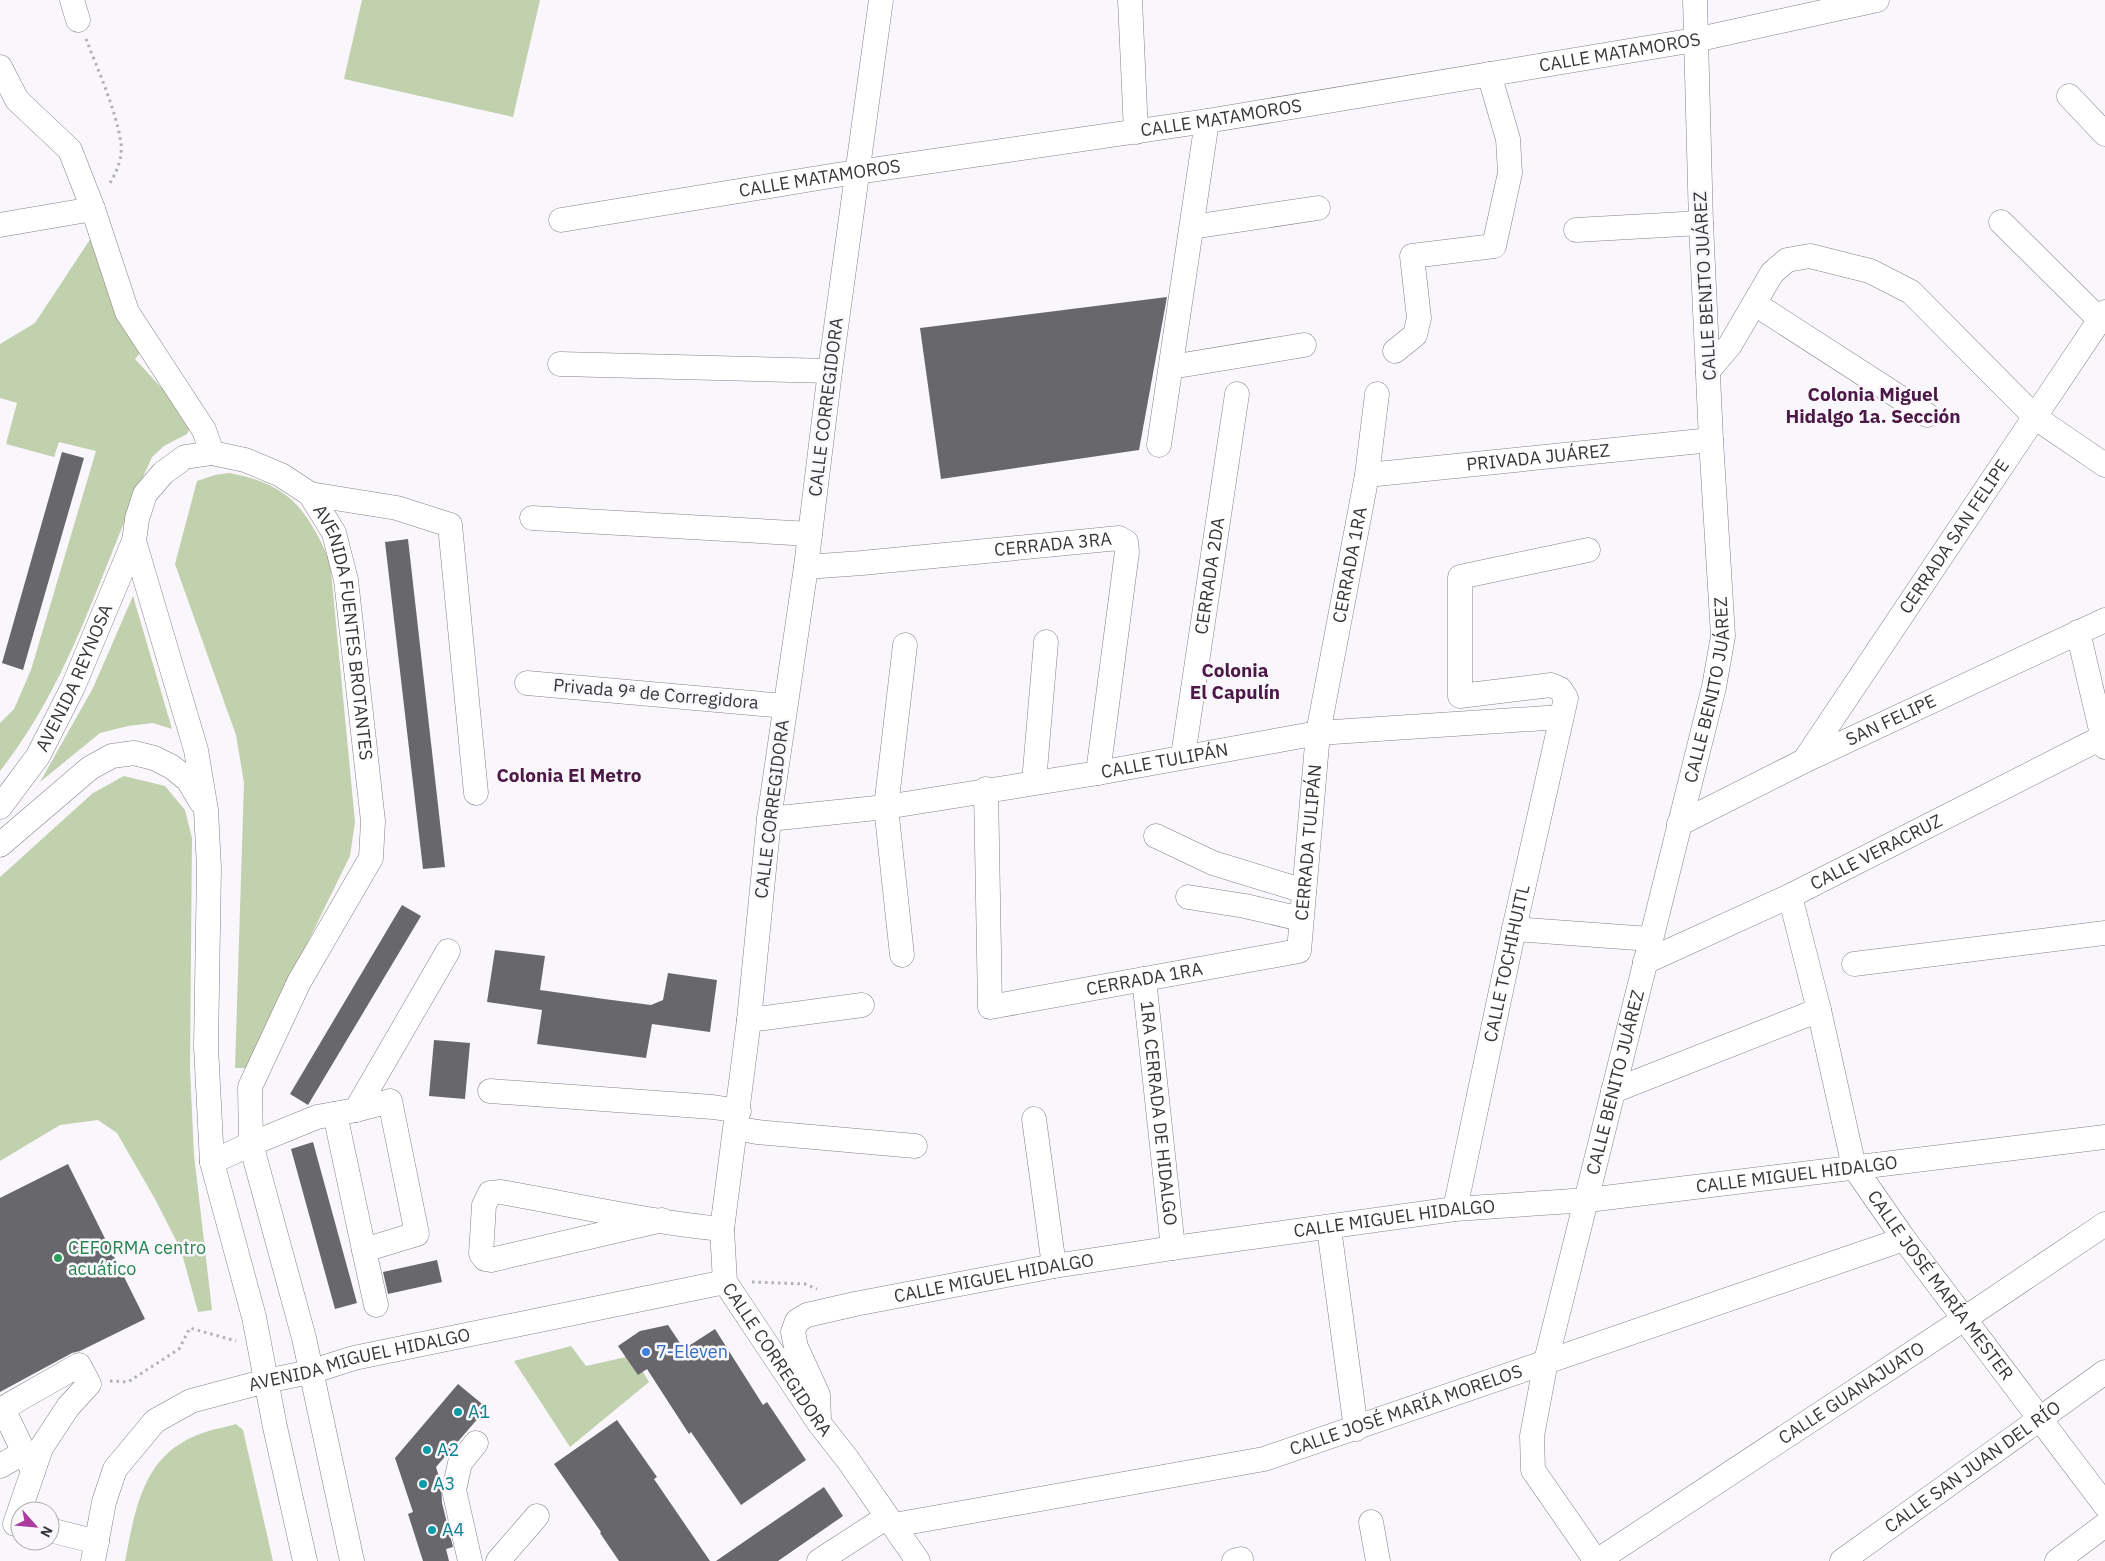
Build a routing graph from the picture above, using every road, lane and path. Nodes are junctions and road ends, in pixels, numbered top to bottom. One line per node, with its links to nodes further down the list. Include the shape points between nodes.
1 (881, 0): 13 (street, CALLE CORREGIDORA)
2 (1130, 0): 11 (street)
3 (1695, 0): 6 (street, CALLE BENITO JUÁREZ)
4 (1877, 0): 6 (street, CALLE MATAMOROS)
5 (75, 10): 15 (path, via 100,75 121,144 118,172)
6 (1695, 40): 8 (street, CALLE MATAMOROS); 18 (street, CALLE BENITO JUÁREZ)
7 (0, 67): 15 (street, via 17,100 70,150)
8 (1489, 74): 10 (street, CALLE MATAMOROS); 25 (street, via 1508,139 1510,173 1494,246 1412,256 1420,318 1414,336)
9 (2069, 96): 12 (street)
10 (1207, 121): 11 (street, CALLE MATAMOROS); 20 (street)
11 (1136, 132): 13 (street, CALLE MATAMOROS)
12 (2105, 134)
13 (857, 172): 16 (street, CALLE MATAMOROS); 28 (street, CALLE CORREGIDORA)
14 (1318, 208): 20 (street)
15 (94, 209): 19 (street); 36 (street, via 127,312 204,430)
16 (560, 220)
17 (2001, 222): 23 (street)
18 (1701, 223): 21 (street); 29 (street, CALLE BENITO JUÁREZ)
19 (0, 225)
20 (1192, 228): 27 (street)
21 (1576, 230)
22 (1755, 304): 29 (street, via 1730,345); 32 (street); 33 (street, via 1772,273 1788,260 1810,256 1870,271 1911,292)
23 (2103, 316): 33 (street, CERRADA SAN FELIPE)
24 (1304, 345): 27 (street)
25 (1395, 351)
26 (560, 364): 28 (street)
27 (1171, 367): 35 (street)
28 (830, 371): 41 (street, CALLE CORREGIDORA)
29 (1708, 371): 34 (street, CALLE BENITO JUÁREZ)
30 (1237, 394): 54 (street, CERRADA 2DA)
31 (1377, 394): 38 (street, CERRADA 1RA)
32 (1926, 414)
33 (2036, 418): 37 (street); 55 (street, CERRADA SAN FELIPE)
34 (1711, 440): 38 (street, PRIVADA JUÁREZ); 64 (street, CALLE BENITO JUÁREZ, via 1723,636 1714,687)
35 (1159, 445)
36 (212, 454): 39 (street, AVENIDA FUENTES BROTANTES, via 245,460 281,475); 42 (street, AVENIDA FUENTES BROTANTES, via 185,457 163,473 145,494)
37 (2105, 465)
38 (1366, 476): 52 (street, CERRADA 1RA)
39 (310, 494): 59 (street, via 397,508 450,524); 88 (street, AVENIDA FUENTES BROTANTES, via 334,533 346,580 373,821 371,858 299,982 250,1087)
40 (532, 518): 41 (street)
41 (810, 534): 44 (street, CALLE CORREGIDORA)
42 (134, 541): 61 (street, AVENIDA REYNOSA, via 73,687 38,756); 62 (street, AVENIDA FUENTES BROTANTES, via 196,750)
43 (1588, 550): 51 (street, CALLE TOCHIHUITL, via 1460,577 1460,696 1551,685 1560,689 1566,698)
44 (806, 567): 50 (street, CALLE CORREGIDORA); 56 (street, CERRADA 3RA, via 1119,538 1126,542)
45 (2105, 620): 46 (street, SAN FELIPE)
46 (2078, 632): 53 (street); 55 (street, SAN FELIPE)
47 (1046, 642): 57 (street)
48 (905, 645): 60 (street)
49 (527, 683): 50 (street, Privada 9ª de Corregidora)
50 (784, 706): 63 (street, CALLE CORREGIDORA)
51 (1561, 717): 52 (street, CALLE TULIPÁN); 71 (street, CALLE TOCHIHUITL)
52 (1318, 733): 54 (street, CALLE TULIPÁN); 67 (street, CERRADA TULIPÁN)
53 (2104, 740): 68 (street, CALLE VERACRUZ)
54 (1183, 756): 56 (street, CALLE TULIPÁN)
55 (1804, 761): 64 (street, SAN FELIPE)
56 (1098, 773): 57 (street, CALLE TULIPÁN)
57 (1034, 782): 58 (street, CALLE TULIPÁN)
58 (986, 789): 60 (street, CALLE TULIPÁN); 78 (street, CERRADA 1RA, via 990,1007)
59 (476, 792)
60 (886, 806): 63 (street, CALLE TULIPÁN); 76 (street)
61 (0, 807)
62 (206, 810): 66 (street, via 188,780 172,767 134,753 112,756 90,768); 90 (street, AVENIDA FUENTES BROTANTES, via 209,868 206,1047)
63 (769, 819): 81 (street, CALLE CORREGIDORA)
64 (1679, 824): 75 (street, CALLE BENITO JUÁREZ)
65 (1156, 836): 67 (street, via 1213,863)
66 (0, 845)
67 (1304, 891): 70 (street, CERRADA TULIPÁN)
68 (1790, 896): 75 (street, CALLE VERACRUZ); 80 (street, CALLE JOSÉ MARÍA MESTER)
69 (1188, 897): 70 (street)
70 (1300, 919): 74 (street, CERRADA TULIPÁN)
71 (1514, 929): 75 (street); 93 (street, CALLE TOCHIHUITL)
72 (2105, 933): 77 (street)
73 (448, 951): 84 (street)
74 (1299, 951): 78 (street, CERRADA 1RA)
75 (1647, 951): 83 (street, CALLE BENITO JUÁREZ)
76 (902, 955)
77 (1854, 964)
78 (1144, 979): 99 (street, 1RA CERRADA DE HIDALGO)
79 (862, 1005): 81 (street)
80 (1820, 1010): 83 (street); 91 (street, CALLE JOSÉ MARÍA MESTER)
81 (749, 1020): 85 (street, CALLE CORREGIDORA)
82 (490, 1091): 85 (street, via 712,1107)
83 (1613, 1092): 92 (street, CALLE BENITO JUÁREZ)
84 (345, 1112): 88 (street, via 317,1117); 100 (street); 100 (street, via 390,1101 417,1234)
85 (737, 1119): 89 (street, via 757,1132); 97 (street, CALLE CORREGIDORA)
86 (1034, 1119): 101 (street)
87 (2105, 1137): 91 (street, CALLE MIGUEL HIDALGO)
88 (251, 1144): 90 (street); 108 (street, AVENIDA FUENTES BROTANTES, via 304,1338)
89 (915, 1146)
90 (212, 1162): 106 (street, AVENIDA FUENTES BROTANTES)
91 (1854, 1167): 92 (street, CALLE MIGUEL HIDALGO); 98 (street, CALLE JOSÉ MARÍA MESTER)
92 (1588, 1200): 93 (street, CALLE MIGUEL HIDALGO); 107 (street, CALLE BENITO JUÁREZ)
93 (1455, 1209): 96 (street, CALLE MIGUEL HIDALGO)
94 (662, 1220): 94 (street, via 491,1260 480,1254 484,1205 490,1193 502,1192); 97 (street)
95 (2105, 1224): 105 (street, CALLE GUANAJUATO)
96 (1329, 1228): 99 (street, CALLE MIGUEL HIDALGO); 115 (street)
97 (722, 1229): 102 (street, CALLE CORREGIDORA)
98 (1904, 1239): 105 (street, CALLE JOSÉ MARÍA MESTER); 107 (street, CALLE JOSÉ MARÍA MORELOS)
99 (1173, 1248): 101 (street, CALLE MIGUEL HIDALGO)
100 (364, 1250): 104 (street)
101 (1054, 1266): 114 (street, CALLE MIGUEL HIDALGO, via 855,1304 807,1315 797,1321 793,1332 796,1348 818,1395)
102 (728, 1286): 103 (path, via 750,1282 804,1284); 108 (street, AVENIDA MIGUEL HIDALGO, via 354,1358); 114 (street, CALLE CORREGIDORA)
103 (820, 1290)
104 (376, 1305)
105 (1964, 1319): 113 (street, CALLE JOSÉ MARÍA MESTER); 134 (street, CALLE GUANAJUATO)
106 (260, 1348): 110 (street, AVENIDA FUENTES BROTANTES); 111 (path, via 190,1328 179,1349 128,1382)
107 (1546, 1361): 115 (street, CALLE JOSÉ MARÍA MORELOS); 134 (street, CALLE BENITO JUÁREZ, via 1532,1436 1533,1470)
108 (310, 1372): 110 (street, AVENIDA MIGUEL HIDALGO); 128 (street, AVENIDA FUENTES BROTANTES)
109 (2105, 1372): 113 (street, CALLE SAN JUAN DEL RÍO)
110 (266, 1380): 126 (street, AVENIDA MIGUEL HIDALGO, via 191,1401 156,1421 115,1469 104,1502); 127 (street, AVENIDA FUENTES BROTANTES)
111 (89, 1384): 112 (street, via 79,1365); 117 (street)
112 (1, 1410): 117 (street)
113 (2041, 1420): 120 (street, CALLE JOSÉ MARÍA MESTER); 135 (street, CALLE SAN JUAN DEL RÍO)
114 (819, 1423): 122 (street, CALLE CORREGIDORA)
115 (1356, 1429): 122 (street, CALLE JOSÉ MARÍA MORELOS, via 1264,1459)
116 (476, 1443): 129 (street, via 460,1464 454,1490)
117 (28, 1462): 118 (street); 119 (street)
118 (0, 1466)
119 (17, 1501)
120 (2105, 1505)
121 (537, 1516): 130 (street)
122 (891, 1521): 131 (street); 132 (street, CALLE CORREGIDORA)
123 (1371, 1522): 133 (street)
124 (2105, 1525): 136 (street)
125 (60, 1535): 126 (street)
126 (95, 1551)
127 (305, 1561)
128 (352, 1561)
129 (470, 1561)
130 (498, 1561)
131 (819, 1561)
132 (918, 1561)
133 (1378, 1561)
134 (1596, 1561)
135 (1842, 1561)
136 (2057, 1561)

